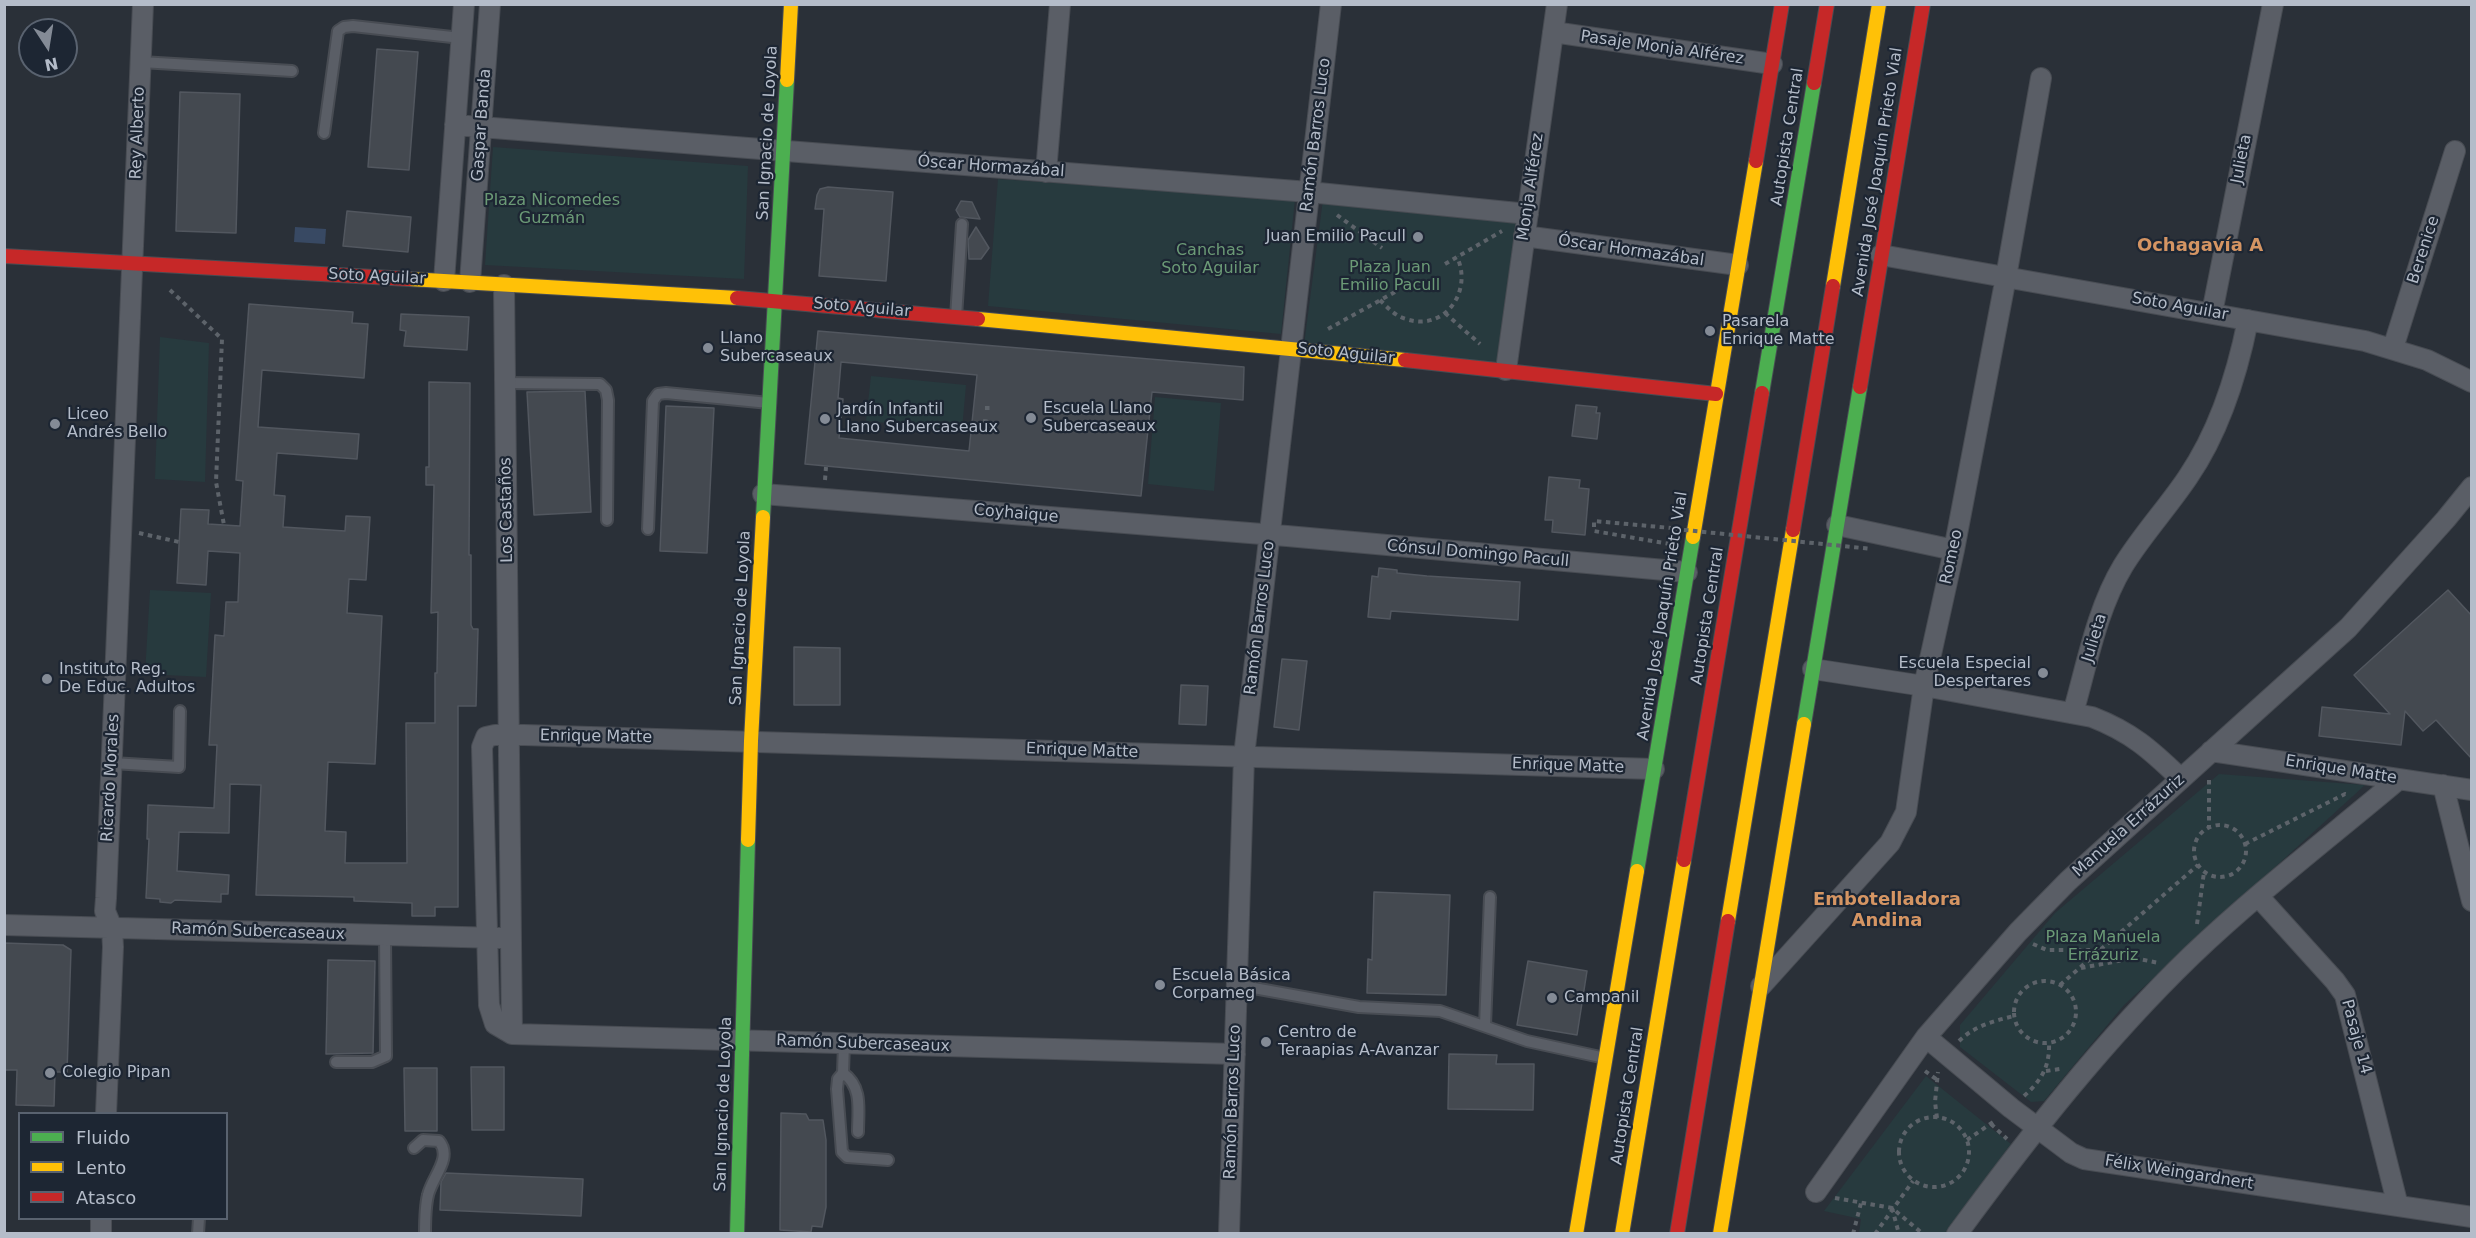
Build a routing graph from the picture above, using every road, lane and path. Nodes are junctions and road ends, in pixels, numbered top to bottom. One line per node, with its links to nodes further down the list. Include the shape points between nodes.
1 (143, 4): 15 (street, Rey Alberto)
2 (464, 4): 14 (street, Gaspar Banda)
3 (490, 4): 20 (street, Gaspar Banda)
4 (791, 4): 22 (main road, San Ignacio de Loyola)
5 (1060, 4): 24 (street)
6 (1331, 4): 25 (street, Ramón Barros Luco)
7 (1557, 4): 13 (street, Monja Alférez)
8 (1782, 4): 16 (main road, Avenida José Joaquín Prieto Vial)
9 (1827, 4): 134 (main road, Autopista Central)
10 (1879, 4): 135 (main road)
11 (1923, 4): 31 (main road, Avenida José Joaquín Prieto Vial)
12 (2273, 4): 46 (street, Julieta)
13 (1553, 32): 16 (street, Pasaje Monja Alférez); 27 (street, Monja Alférez)
14 (461, 38): 19 (street, Gaspar Banda); 21 (lane, via 353,26 338,31)
15 (141, 62): 17 (lane); 34 (street, Rey Alberto)
16 (1772, 64): 37 (main road, Avenida José Joaquín Prieto Vial)
17 (292, 71)
18 (2041, 78): 38 (street, Romeo)
19 (455, 125): 20 (street, Óscar Hormazábal); 39 (street, Gaspar Banda)
20 (481, 127): 22 (street, Óscar Hormazábal); 40 (street, Gaspar Banda)
21 (324, 133)
22 (783, 151): 24 (street, Óscar Hormazábal); 43 (main road, San Ignacio de Loyola)
23 (2455, 152): 51 (street, Berenice)
24 (1046, 172): 25 (street, Óscar Hormazábal)
25 (1309, 192): 27 (street, Óscar Hormazábal); 52 (street, Ramón Barros Luco)
26 (1335, 213): 30 (path)
27 (1528, 214): 29 (street, Monja Alférez)
28 (962, 225): 47 (lane)
29 (1518, 231): 33 (path); 37 (street, Óscar Hormazábal); 53 (street, Monja Alférez)
30 (1382, 248)
31 (1881, 255): 38 (street, Soto Aguilar); 66 (main road, Avenida José Joaquín Prieto Vial)
32 (4, 256): 34 (main road, Soto Aguilar)
33 (1457, 257): 36 (path); 45 (path, via 1462,268 1461,293)
34 (134, 262): 35 (main road, Soto Aguilar); 68 (street, Ricardo Morales)
35 (155, 264): 39 (main road, Soto Aguilar); 65 (path, via 154,274 222,339 216,482)
36 (1445, 264)
37 (1738, 265): 56 (main road, Avenida José Joaquín Prieto Vial)
38 (2006, 277): 46 (street, Soto Aguilar); 73 (street, Romeo)
39 (444, 281): 40 (main road, Soto Aguilar)
40 (470, 282): 41 (main road, Soto Aguilar)
41 (504, 285): 43 (main road, Soto Aguilar); 55 (street, Los Castaños)
42 (1395, 292): 44 (path)
43 (775, 300): 47 (main road, Soto Aguilar); 57 (main road, San Ignacio de Loyola)
44 (1380, 300): 45 (path, via 1407,320 1420,322); 49 (path)
45 (1445, 313): 50 (path)
46 (2212, 313): 48 (street, Soto Aguilar)
47 (956, 317): 52 (main road, Soto Aguilar)
48 (2248, 320): 51 (street, Soto Aguilar); 78 (street, Julieta, via 2232,387 2219,420 2190,474 2123,566 2102,614)
49 (1327, 330)
50 (1485, 348)
51 (2393, 348): 54 (street, Soto Aguilar)
52 (1291, 349): 53 (main road, Soto Aguilar); 69 (street, Ramón Barros Luco)
53 (1506, 370): 56 (main road, Soto Aguilar)
54 (2472, 382)
55 (505, 383): 64 (lane, via 600,384 606,390); 79 (street, Los Castaños)
56 (1716, 394): 74 (main road, Avenida José Joaquín Prieto Vial)
57 (769, 403): 63 (main road, San Ignacio de Loyola); 67 (lane, via 658,394 653,401)
58 (985, 408): 59 (path)
59 (992, 408)
60 (983, 421): 61 (path)
61 (990, 422)
62 (2472, 487): 82 (street, Manuela Errázuriz, via 2348,628)
63 (763, 494): 69 (street, Coyhaique); 80 (main road, San Ignacio de Loyola)
64 (607, 520)
65 (224, 525)
66 (1837, 525): 73 (street); 75 (main road, Avenida José Joaquín Prieto Vial)
67 (648, 529)
68 (122, 530): 70 (path); 83 (street, Ricardo Morales)
69 (1270, 535): 74 (street, Cónsul Domingo Pacull); 81 (street, Ramón Barros Luco)
70 (179, 542)
71 (1676, 545): 72 (path, bridge, via 1594,531 1594,521)
72 (1872, 549)
73 (1954, 549): 76 (street, Romeo)
74 (1687, 572): 84 (main road, Avenida José Joaquín Prieto Vial)
75 (1813, 669): 76 (street); 109 (main road, Avenida José Joaquín Prieto Vial)
76 (1924, 686): 78 (street); 109 (street, Romeo, via 1906,812 1896,834)
77 (180, 711): 83 (lane, via 179,767)
78 (2073, 713): 85 (street, via 2128,733)
79 (510, 735): 80 (street, Enrique Matte); 102 (street, via 486,737 482,747); 103 (street, Los Castaños)
80 (751, 741): 81 (street, Enrique Matte); 113 (main road, San Ignacio de Loyola)
81 (1244, 756): 84 (street, Enrique Matte); 107 (street, Ramón Barros Luco)
82 (2205, 756): 85 (street, Manuela Errázuriz); 86 (street, Enrique Matte); 90 (path)
83 (112, 763): 99 (street, Ricardo Morales, via 105,911)
84 (1654, 769): 116 (main road, Avenida José Joaquín Prieto Vial)
85 (2181, 778): 100 (street, Manuela Errázuriz)
86 (2399, 779): 87 (street, Enrique Matte); 89 (street)
87 (2443, 785): 88 (street, Enrique Matte); 96 (street)
88 (2472, 790)
89 (2377, 798): 91 (path, via 2345,794); 94 (street)
90 (2209, 827): 91 (path, via 2227,825 2242,836); 92 (path, via 2201,832 2193,848)
91 (2245, 844): 93 (path, via 2243,862 2230,874 2221,877)
92 (2198, 865): 93 (path); 104 (path)
93 (2204, 872): 97 (path, via 2196,930)
94 (2258, 896): 120 (street, via 2153,993); 127 (street, Pasaje 14, via 2335,981 2348,1002)
95 (1490, 897): 110 (lane)
96 (2472, 901)
97 (2204, 922)
98 (4, 925): 99 (street, Ramón Subercaseaux)
99 (112, 928): 101 (street, Ramón Subercaseaux); 119 (street, Ricardo Morales)
100 (2018, 932): 104 (path, via 2047,950); 112 (street, Manuela Errázuriz)
101 (385, 935): 102 (street, Ramón Subercaseaux); 117 (lane, via 386,1056 372,1062)
102 (486, 938): 103 (street, Ramón Subercaseaux); 111 (street, Ramón Subercaseaux, via 489,1005 495,1024)
103 (511, 938): 111 (street, Los Castaños)
104 (2100, 950): 106 (path)
105 (2162, 965): 106 (path, via 2134,958)
106 (2079, 968): 108 (path)
107 (1237, 985): 110 (lane, via 1359,1007 1440,1011); 115 (street, Ramón Barros Luco)
108 (2060, 985): 108 (path, via 2042,981 2024,989 2018,997 2014,1016 2030,1039 2049,1042 2066,1035 2072,1027 2076,1018 2073,999)
109 (1761, 986): 136 (main road, Avenida José Joaquín Prieto Vial)
110 (1485, 1026): 116 (lane, via 1527,1041)
111 (512, 1034): 113 (street, Ramón Subercaseaux)
112 (1926, 1037): 120 (street, Félix Weingardnert); 125 (street, Manuela Errázuriz)
113 (742, 1040): 114 (street, Ramón Subercaseaux); 131 (main road, San Ignacio de Loyola)
114 (844, 1043): 115 (street, Ramón Subercaseaux); 118 (lane)
115 (1234, 1054): 132 (street, Ramón Barros Luco)
116 (1605, 1058): 133 (main road, Avenida José Joaquín Prieto Vial)
117 (336, 1062)
118 (843, 1073): 121 (lane, via 857,1088); 123 (lane, via 837,1089 842,1152 847,1157)
119 (106, 1112)
120 (2038, 1128): 127 (street, Félix Weingardnert, via 2085,1159); 141 (street)
121 (858, 1132)
122 (414, 1148): 130 (lane, via 423,1140 439,1141 444,1156 428,1194)
123 (888, 1160)
124 (1913, 1180): 124 (path, via 1932,1188 1959,1177 1970,1150 1955,1124 1927,1118 1909,1128 1899,1155 1906,1174); 128 (path)
125 (1818, 1190): 126 (path)
126 (1862, 1203): 128 (path); 137 (path)
127 (2398, 1206): 129 (street, Félix Weingardnert)
128 (1892, 1208): 138 (path); 139 (path); 140 (path)
129 (2472, 1217)
130 (424, 1233)
131 (737, 1233)
132 (1229, 1233)
133 (1576, 1233)
134 (1622, 1233)
135 (1677, 1233)
136 (1720, 1233)
137 (1853, 1233)
138 (1875, 1233)
139 (1899, 1233)
140 (1923, 1233)
141 (1957, 1233)

